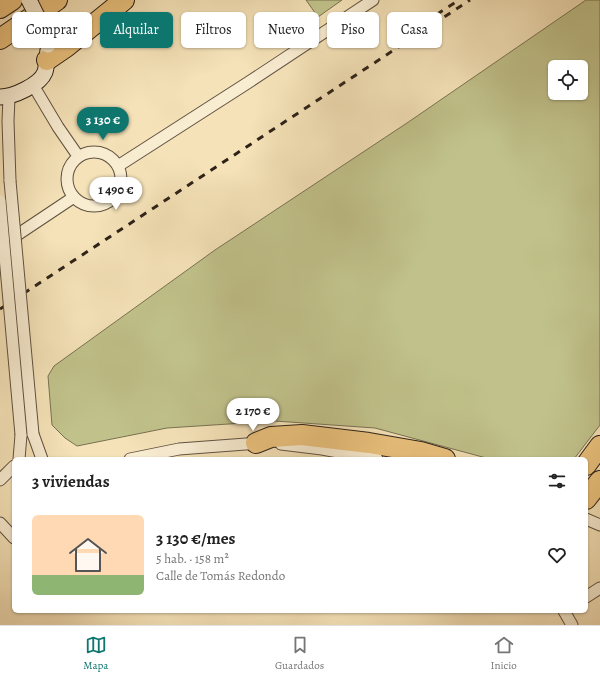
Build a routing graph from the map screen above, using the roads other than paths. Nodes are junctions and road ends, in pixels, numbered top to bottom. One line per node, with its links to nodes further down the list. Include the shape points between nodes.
1 (12, 0): 6 (highway)
2 (29, 0): 8 (main road, bridge, via 40,22)
3 (57, 0): 7 (highway)
4 (124, 0): 8 (highway, via 66,47)
5 (373, 0): 12 (street)
6 (0, 8)
7 (0, 39)
8 (48, 52): 9 (main road, via 45,73)
9 (33, 85): 10 (main road); 11 (street)
10 (4, 97): 19 (street, bridge, via 33,434)
11 (78, 156): 12 (street, via 100,152); 13 (street, via 69,168 67,176 67,183)
12 (118, 166): 13 (street, via 119,189 109,201 94,206 80,202)
13 (74, 197): 15 (street)
14 (0, 201): 18 (street, bridge, via 21,435)
15 (0, 246)
16 (256, 443): 20 (street, via 179,449); 21 (street, via 316,448); 22 (highway, via 271,437 302,435 369,443)
17 (600, 446): 23 (highway)
18 (19, 457)
19 (42, 457)
20 (140, 457)
21 (366, 457)
22 (438, 457)
23 (588, 462)
24 (12, 468): 25 (street)
25 (0, 480)
26 (600, 481): 27 (highway)
27 (588, 496)
28 (588, 520): 30 (street)
29 (0, 523): 31 (street)
30 (599, 527)
31 (8, 535)
32 (600, 588): 33 (street)
33 (588, 596)
34 (565, 613): 35 (street)
35 (572, 625)

